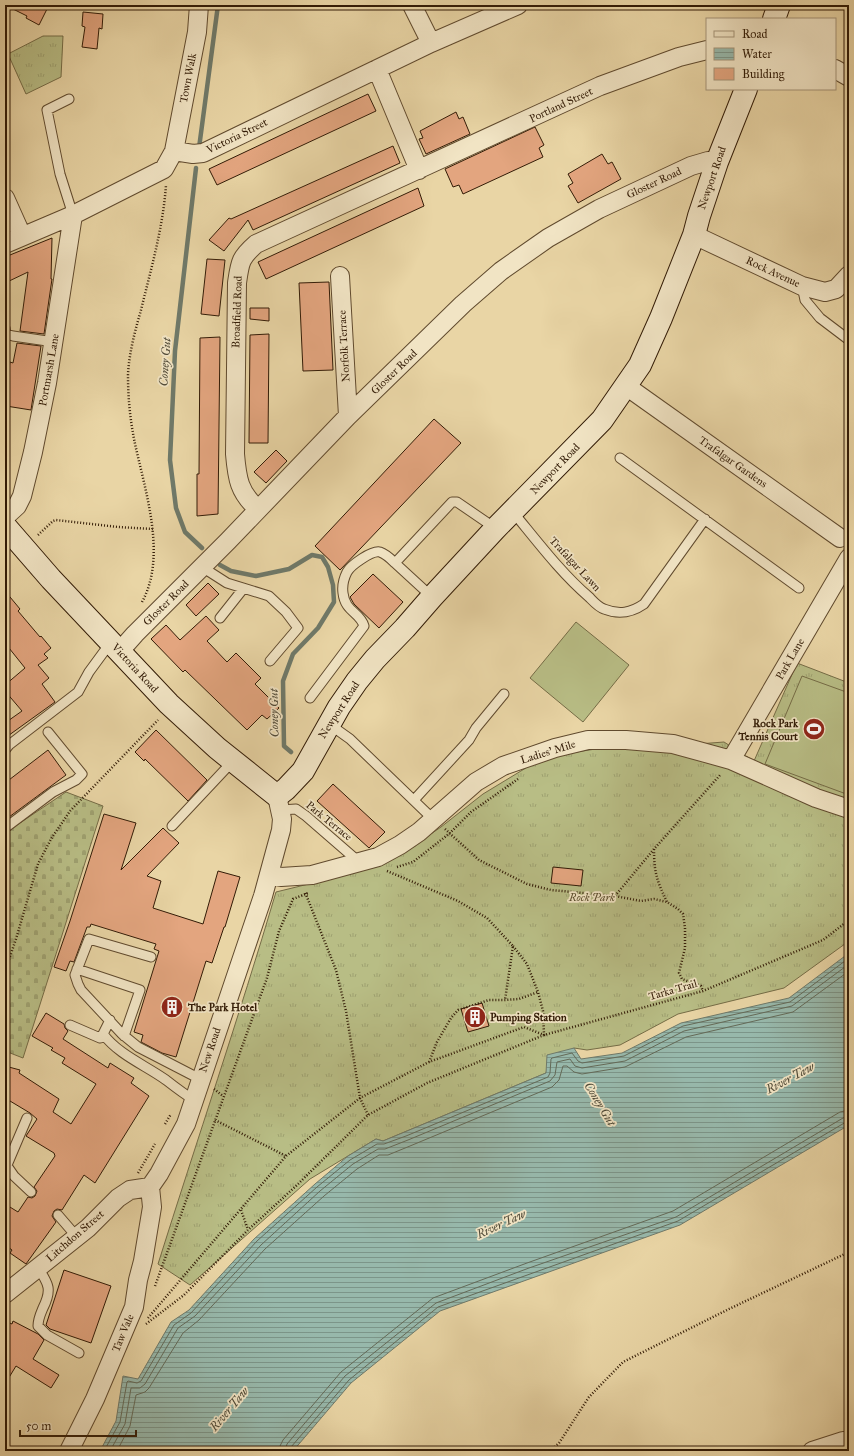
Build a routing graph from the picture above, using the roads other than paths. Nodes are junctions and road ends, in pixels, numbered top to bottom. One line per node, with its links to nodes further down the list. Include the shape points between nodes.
1 (199, 5): 13 (street, Town Walk, via 197,32)
2 (412, 5): 6 (street)
3 (518, 5): 6 (street, Victoria Street)
4 (779, 5): 5 (street)
5 (774, 18)
6 (431, 43): 8 (street, Victoria Street)
7 (706, 50): 15 (street, Portland Street, via 600,86)
8 (377, 69): 13 (street, Victoria Street, via 203,153); 15 (street)
9 (836, 70): 10 (street)
10 (849, 77)
11 (746, 90): 14 (street, Newport Road)
12 (70, 99): 17 (lane, via 47,110 60,174)
13 (174, 151): 17 (street, via 164,169)
14 (717, 162): 18 (street, Newport Road); 28 (street, Gloster Road, via 708,161 677,172 599,209 533,247 463,304)
15 (419, 170): 30 (street, Broadfield Road, via 256,244 242,258 237,283 235,454 237,478 242,491)
16 (5, 198): 19 (street)
17 (73, 215): 19 (street); 26 (street, Portmarsh Lane)
18 (694, 235): 23 (street, Rock Avenue); 27 (street, Newport Road, via 640,366)
19 (22, 236): 20 (street)
20 (5, 244)
21 (849, 275): 23 (street, Rock Avenue, via 836,289 825,292)
22 (340, 276): 28 (street, Norfolk Terrace)
23 (802, 286): 25 (lane, via 804,300 820,318)
24 (5, 332): 26 (lane, via 13,336)
25 (849, 340)
26 (54, 342): 32 (street, Portmarsh Lane, via 48,383 22,496 17,506)
27 (626, 386): 31 (street, Newport Road, via 602,420); 36 (street, Trafalgar Gardens)
28 (348, 416): 30 (street, Gloster Road)
29 (620, 458): 33 (lane)
30 (258, 509): 39 (street, Gloster Road)
31 (513, 512): 33 (lane, Trafalgar Lawn, via 579,588 602,608 625,613 644,604); 35 (street, Newport Road)
32 (5, 517)
33 (705, 519): 40 (lane)
34 (5, 526): 44 (street, Victoria Road)
35 (495, 529): 38 (lane, via 457,502 452,502); 42 (street, Newport Road)
36 (840, 538)
37 (849, 558): 51 (street, Park Lane)
38 (395, 563): 42 (lane); 47 (lane, via 379,552 370,554 348,571 343,582 346,604 364,626)
39 (202, 567): 41 (lane, via 227,583); 44 (street, Gloster Road, via 135,634)
40 (799, 588)
41 (243, 589): 43 (lane); 45 (lane, via 269,596 298,628)
42 (432, 597): 48 (street, Newport Road, via 357,681)
43 (220, 618)
44 (115, 647): 50 (lane, via 89,672 78,692); 52 (street, Victoria Road, via 169,704)
45 (270, 661)
46 (504, 694): 53 (lane, via 469,740)
47 (310, 698)
48 (329, 724): 53 (lane, via 350,739); 54 (street, Newport Road, via 303,771 286,789)
49 (48, 732): 58 (lane, via 82,774)
50 (5, 750)
51 (731, 760): 55 (street, Ladies' Mile, via 816,798); 56 (street, Ladies' Mile, via 673,744 588,740 555,748 503,766 476,782)
52 (233, 761): 54 (street, Victoria Road); 57 (lane)
53 (414, 800): 56 (lane)
54 (279, 803): 59 (lane, Park Terrace, via 306,816); 60 (street, New Road, via 281,830)
55 (849, 809)
56 (434, 820): 59 (street, Ladies' Mile, via 378,857)
57 (172, 826)
58 (5, 828)
59 (359, 862): 60 (street, Ladies' Mile, via 299,877 282,878)
60 (269, 875): 67 (street, New Road)
61 (151, 957): 62 (lane, via 89,939)
62 (78, 969): 63 (lane, via 75,975 81,990); 66 (lane, via 140,990)
63 (110, 1020): 65 (lane); 66 (lane)
64 (70, 1025): 65 (lane, via 100,1038)
65 (103, 1034): 68 (lane, via 112,1045)
66 (124, 1036): 67 (lane, via 138,1047)
67 (200, 1079): 68 (street, New Road)
68 (194, 1100): 71 (street, New Road, via 176,1144)
69 (27, 1118): 70 (lane)
70 (6, 1164): 72 (lane, via 14,1176)
71 (150, 1187): 74 (street, Litchdon Street, via 130,1190 118,1198); 79 (street, Taw Vale, via 152,1207 134,1307 95,1399)
72 (31, 1192)
73 (58, 1215): 74 (lane)
74 (77, 1237): 75 (street, Litchdon Street)
75 (38, 1268): 76 (street, Litchdon Street); 77 (lane, via 47,1281 48,1297 38,1319 38,1326 47,1335)
76 (5, 1294)
77 (79, 1353)
78 (849, 1441): 80 (street)
79 (69, 1451)
80 (812, 1451)

